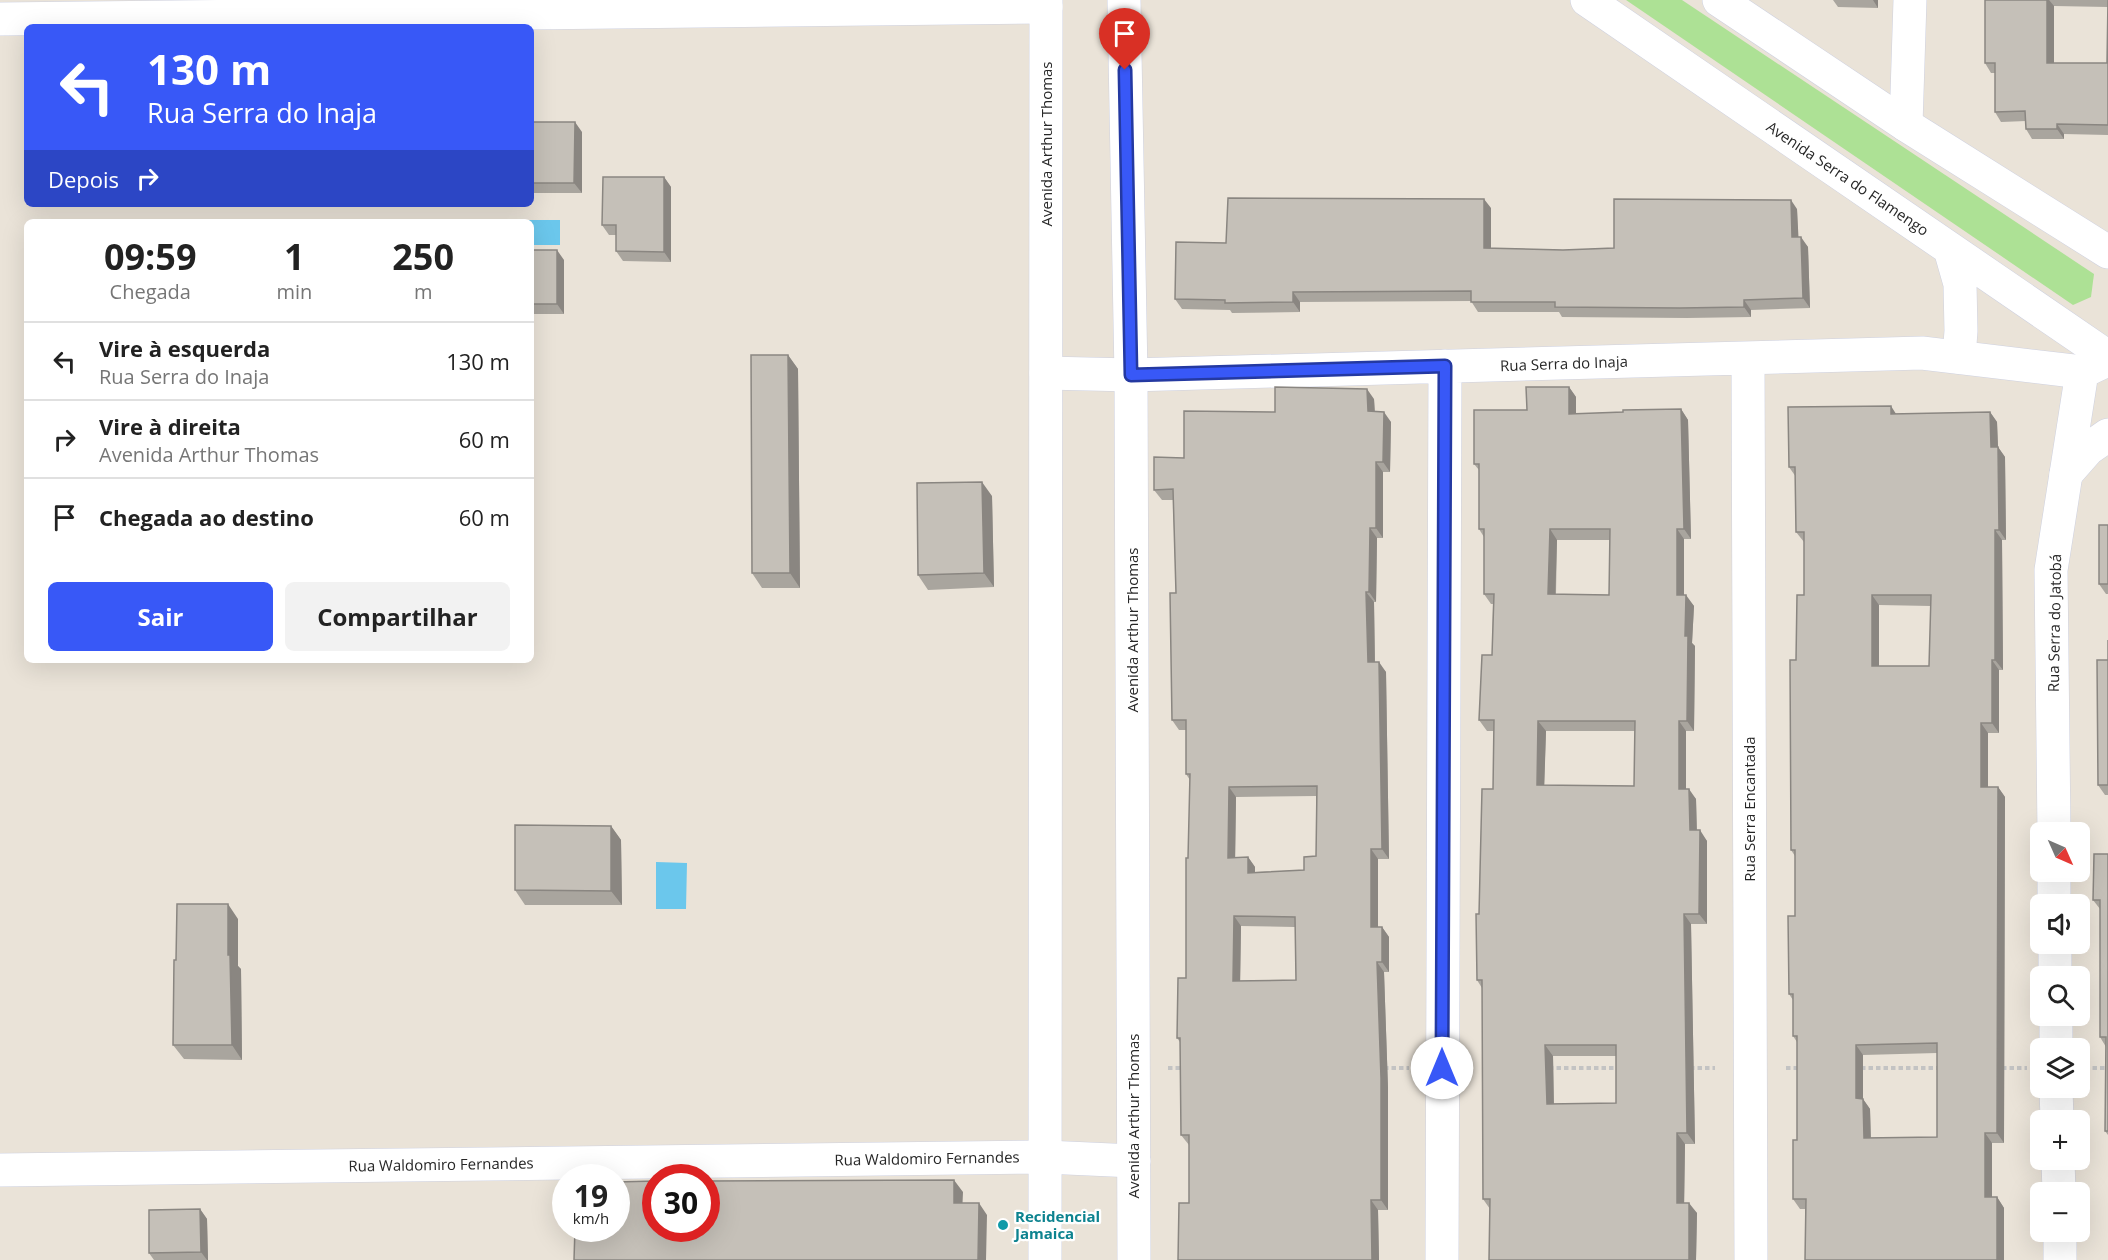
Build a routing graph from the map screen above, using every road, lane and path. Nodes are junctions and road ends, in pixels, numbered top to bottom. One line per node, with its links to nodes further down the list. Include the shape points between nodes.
1 (1124, 0): 15 (street, Avenida Arthur Thomas)
2 (1587, 0): 8 (street, Avenida Serra do Flamengo)
3 (1719, 0): 7 (street)
4 (1910, 0): 7 (street)
5 (1046, 4): 6 (street); 14 (street, Avenida Arthur Thomas)
6 (0, 19)
7 (1906, 125): 9 (street)
8 (1950, 249): 10 (street, via 1960,284); 12 (street, Avenida Serra do Flamengo)
9 (2108, 252)
10 (1959, 357): 11 (street, Rua Serra do Inaja, via 1922,353); 12 (street, Rua Serra do Inaja)
11 (1748, 358): 13 (street, Rua Serra do Inaja); 26 (street, Rua Serra Encantada)
12 (2099, 363): 17 (street, Rua Serra do Jatobá)
13 (1445, 366): 15 (street, Rua Serra do Inaja); 22 (street)
14 (1046, 373): 15 (street, Rua Serra do Inaja); 34 (street, Avenida Arthur Thomas)
15 (1131, 375): 19 (street, Avenida Arthur Thomas)
16 (2108, 435): 17 (street, via 2088,449)
17 (2066, 474): 18 (street, Rua Serra do Jatobá, via 2051,570)
18 (2054, 822)
19 (1133, 1068): 20 (path); 35 (street, Avenida Arthur Thomas)
20 (1192, 1068)
21 (1383, 1068): 22 (path)
22 (1442, 1068): 40 (street)
23 (1549, 1068): 24 (path)
24 (1620, 1068)
25 (1679, 1068): 26 (path)
26 (1750, 1068): 27 (path); 41 (street, Rua Serra Encantada)
27 (1808, 1068)
28 (1855, 1068): 29 (path)
29 (1947, 1068)
30 (1994, 1068): 31 (path)
31 (2028, 1068)
32 (2090, 1068): 33 (path)
33 (2108, 1068)
34 (1045, 1157): 35 (street, Rua Waldomiro Fernandes); 36 (street, Rua Waldomiro Fernandes); 38 (street, Avenida Arthur Thomas)
35 (1134, 1161): 39 (street, Avenida Arthur Thomas)
36 (0, 1170)
37 (2060, 1242): 42 (street)
38 (1045, 1260)
39 (1134, 1260)
40 (1442, 1260)
41 (1751, 1260)
42 (2060, 1260)

